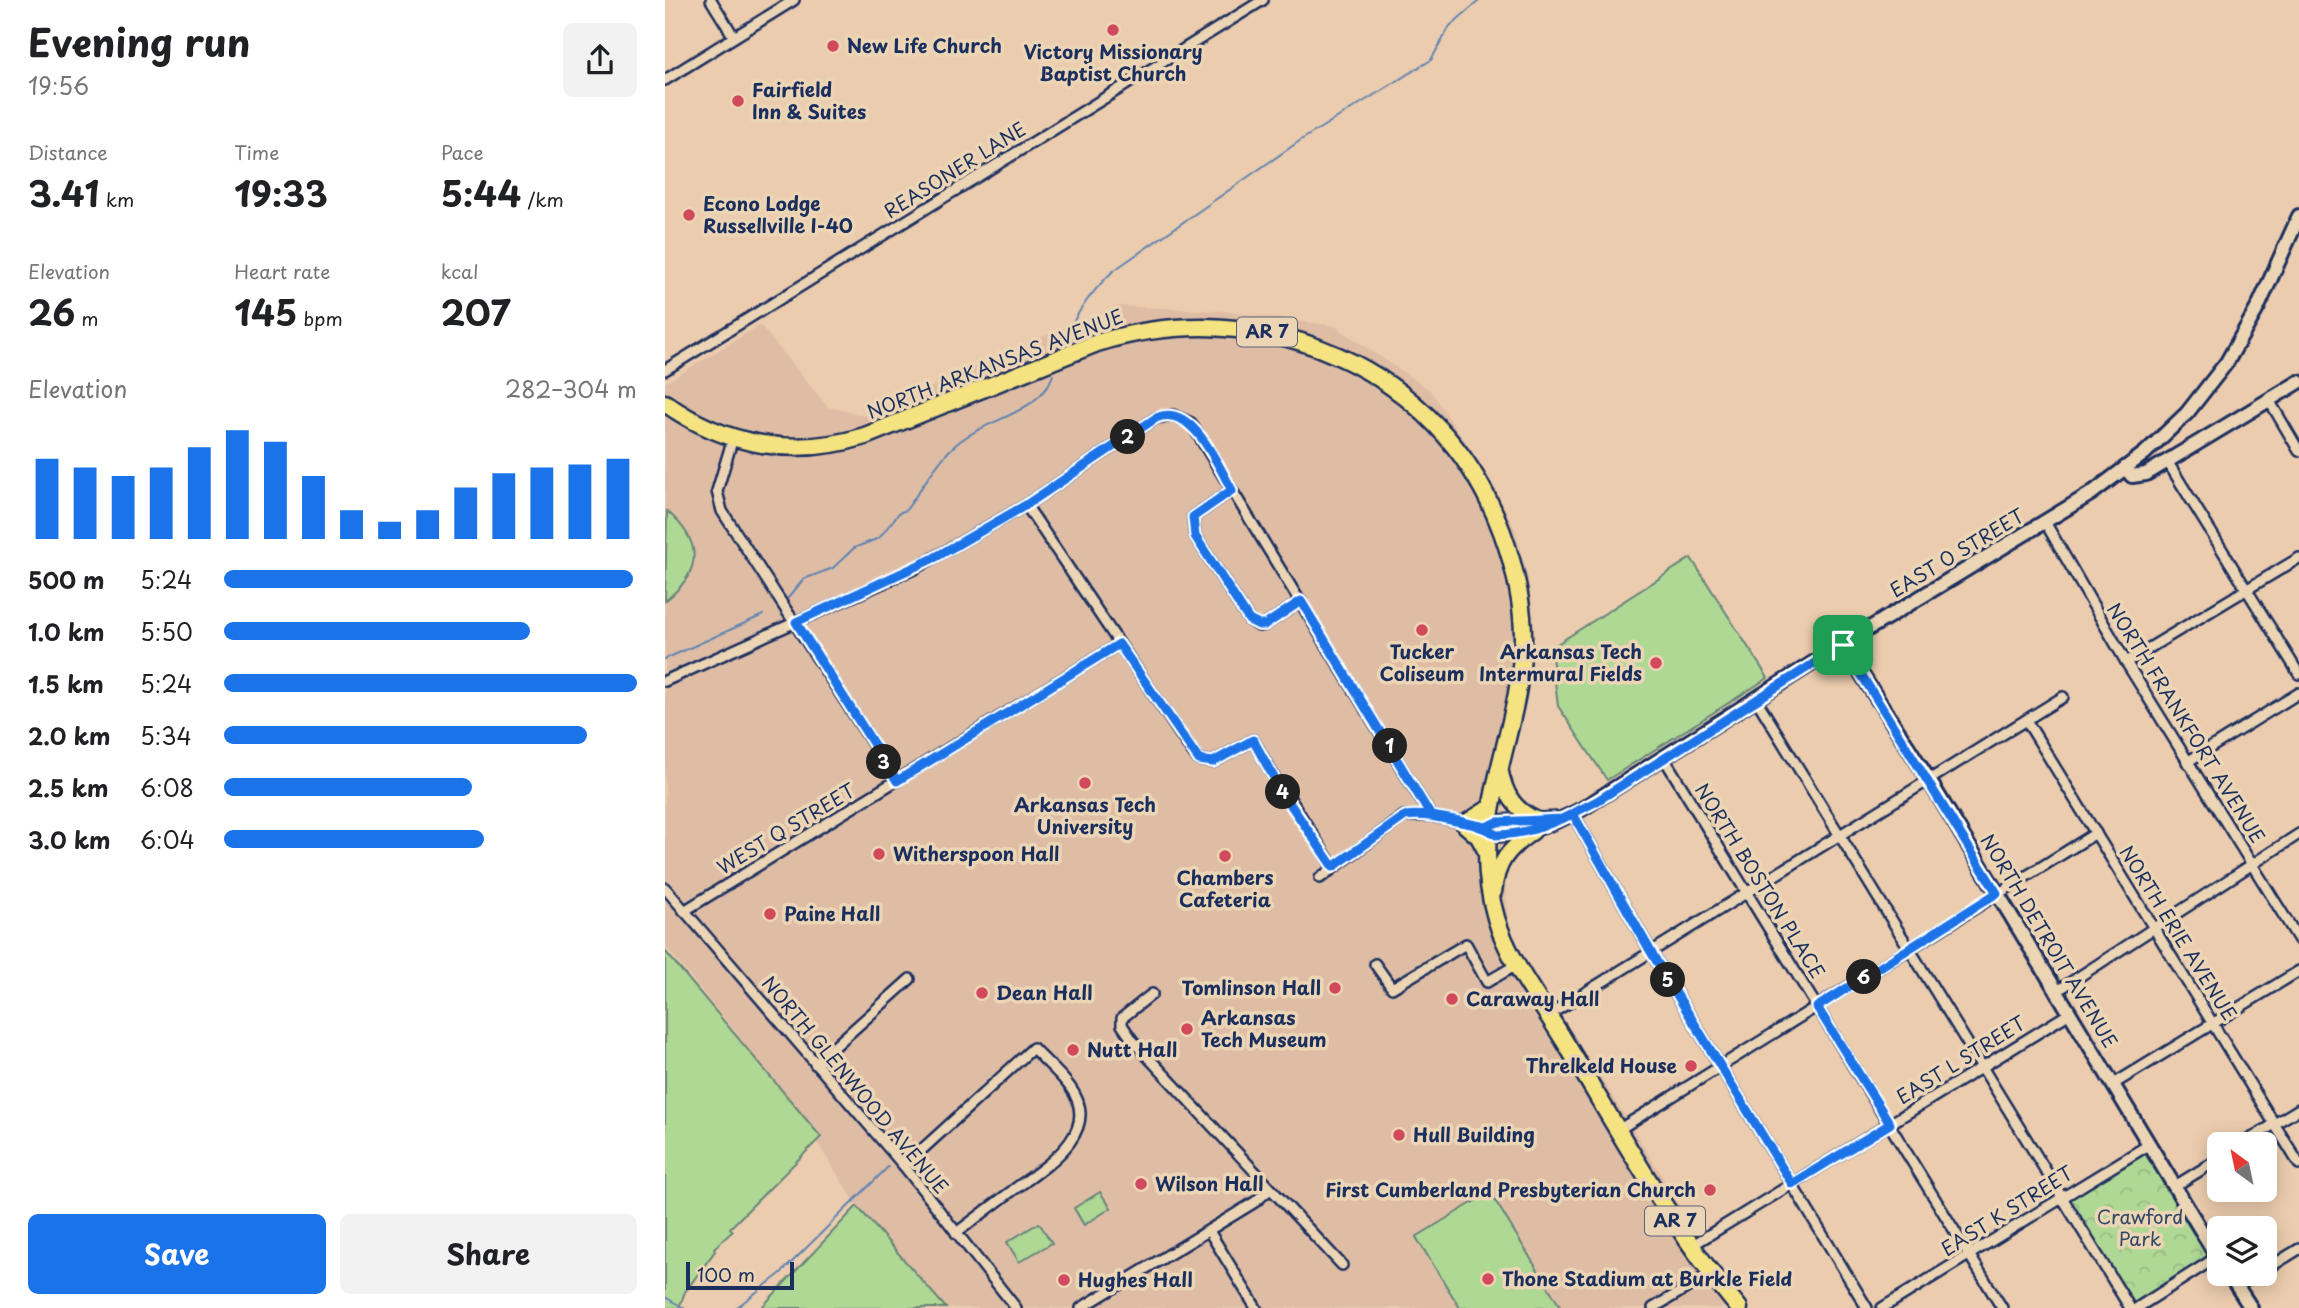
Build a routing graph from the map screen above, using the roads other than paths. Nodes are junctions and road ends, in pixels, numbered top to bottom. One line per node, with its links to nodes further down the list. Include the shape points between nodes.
1 (711, 0): 4 (street)
2 (794, 0): 4 (street)
3 (1263, 0): 7 (street, REASONER LANE)
4 (734, 37): 5 (street)
5 (665, 80)
6 (2299, 216): 14 (street, EAST O STREET, via 2227,362 2178,424)
7 (665, 370)
8 (2299, 382): 9 (street)
9 (2269, 400): 12 (street); 13 (street)
10 (665, 402): 11 (highway, NORTH ARKANSAS AVENUE / AR 7, via 693,421)
11 (733, 438): 21 (street, via 717,491 722,511); 33 (highway, NORTH ARKANSAS AVENUE / AR 7, via 793,448 846,442 1136,332 1191,326 1255,329 1336,354 1414,403 1472,472 1494,511 1508,551 1523,635 1522,677)
12 (2299, 451)
13 (2168, 461): 14 (street, via 2141,476 2132,476); 19 (street)
14 (2125, 468): 17 (street, EAST O STREET)
15 (1232, 490): 16 (street, via 1191,423 1173,415 1156,418); 20 (street); 20 (street, via 1193,517 1195,536 1249,620 1265,625)
16 (1026, 505): 21 (street, via 916,568); 22 (street)
17 (2045, 522): 23 (street, EAST O STREET); 24 (street, NORTH FRANKFORT AVENUE)
18 (2299, 558): 19 (street)
19 (2248, 588): 24 (street); 25 (street)
20 (1301, 601): 37 (street)
21 (796, 622): 26 (street); 35 (street)
22 (1119, 644): 35 (street, WEST Q STREET); 47 (street, via 1199,760 1213,762 1253,740)
23 (1843, 645): 29 (street, EAST O STREET); 34 (street, NORTH DETROIT AVENUE)
24 (2126, 662): 32 (street, NORTH FRANKFORT AVENUE)
25 (2299, 674)
26 (665, 681)
27 (2299, 693): 32 (street)
28 (2063, 697): 30 (street)
29 (1756, 699): 31 (street, EAST O STREET); 44 (street)
30 (2026, 720): 34 (street); 42 (street, NORTH ERIE AVENUE)
31 (1664, 758): 38 (street, EAST O STREET); 50 (street, NORTH BOSTON PLACE)
32 (2187, 762): 46 (street, NORTH FRANKFORT AVENUE)
33 (1500, 765): 36 (highway, NORTH ARKANSAS AVENUE / AR 7); 40 (main road, via 1510,799)
34 (1929, 780): 44 (street); 51 (street, NORTH DETROIT AVENUE)
35 (897, 781): 53 (street, WEST Q STREET)
36 (1490, 807): 39 (main road); 41 (highway, NORTH ARKANSAS AVENUE / AR 7)
37 (1431, 816): 39 (street); 47 (street, via 1405,816)
38 (1567, 816): 40 (street, EAST O STREET); 57 (street)
39 (1463, 824): 41 (street); 45 (main road)
40 (1535, 826): 41 (street, EAST O STREET, via 1496,835); 52 (main road, via 1502,859)
41 (1486, 827): 45 (highway, NORTH ARKANSAS AVENUE / AR 7)
42 (2096, 833): 51 (street); 54 (street, NORTH ERIE AVENUE)
43 (2299, 834): 46 (street)
44 (1840, 835): 50 (street); 56 (street)
45 (1486, 852): 52 (highway, NORTH ARKANSAS AVENUE / AR 7)
46 (2253, 864): 54 (street); 55 (street, NORTH FRANKFORT AVENUE)
47 (1333, 867): 48 (street)
48 (1320, 878)
49 (665, 888): 53 (street, NORTH GLENWOOD AVENUE)
50 (1748, 892): 57 (street); 64 (street, NORTH BOSTON PLACE)
51 (1997, 893): 56 (street); 62 (street, NORTH DETROIT AVENUE)
52 (1492, 904): 59 (highway, NORTH ARKANSAS AVENUE / AR 7)
53 (684, 911): 68 (street, NORTH GLENWOOD AVENUE)
54 (2155, 927): 62 (street); 67 (street, NORTH ERIE AVENUE)
55 (2299, 940)
56 (1909, 948): 64 (street); 70 (street)
57 (1651, 952): 66 (street); 69 (street)
58 (1375, 964): 59 (street, via 1392,988 1466,944 1487,982)
59 (1518, 964): 66 (highway, NORTH ARKANSAS AVENUE / AR 7)
60 (2299, 971): 67 (street)
61 (910, 979): 68 (street)
62 (2057, 991): 65 (street, NORTH DETROIT AVENUE)
63 (1152, 994): 83 (street, via 1122,1018 1122,1025)
64 (1817, 1007): 69 (street); 73 (street, NORTH BOSTON PLACE)
65 (2070, 1013): 70 (street, EAST L STREET); 71 (street, NORTH DETROIT AVENUE)
66 (1549, 1015): 75 (highway, NORTH ARKANSAS AVENUE / AR 7)
67 (2214, 1025): 71 (street); 74 (street, NORTH ERIE AVENUE)
68 (815, 1064): 79 (street, NORTH GLENWOOD AVENUE)
69 (1721, 1067): 75 (street); 81 (street)
70 (1983, 1067): 73 (street, EAST L STREET); 84 (street)
71 (2112, 1084): 77 (street, NORTH DETROIT AVENUE)
72 (2299, 1109): 74 (street)
73 (1890, 1124): 81 (street, EAST L STREET); 90 (street, NORTH BOSTON PLACE)
74 (2276, 1124): 76 (street); 78 (street, NORTH ERIE AVENUE)
75 (1618, 1130): 88 (highway, NORTH ARKANSAS AVENUE / AR 7)
76 (2262, 1132)
77 (2150, 1144): 82 (street, NORTH DETROIT AVENUE); 84 (street, EAST K STREET)
78 (2299, 1164)
79 (904, 1166): 86 (street, NORTH GLENWOOD AVENUE); 86 (street, via 1033,1048 1072,1088 1079,1109 1078,1129 1052,1164)
80 (2207, 1166): 82 (street)
81 (1792, 1184): 88 (street, EAST L STREET); 101 (street)
82 (2175, 1186): 87 (street, NORTH DETROIT AVENUE)
83 (1271, 1189): 85 (street); 92 (street)
84 (2061, 1198): 90 (street, EAST K STREET); 104 (street)
85 (1209, 1231): 97 (street); 98 (street)
86 (956, 1233): 96 (street, NORTH GLENWOOD AVENUE)
87 (2207, 1240)
88 (1691, 1246): 94 (highway, NORTH ARKANSAS AVENUE / AR 7)
89 (2299, 1249): 91 (street)
90 (1969, 1255): 102 (street, EAST K STREET); 103 (street, NORTH BOSTON PLACE)
91 (2277, 1263)
92 (1342, 1265)
93 (2207, 1266): 105 (street)
94 (1710, 1274): 99 (street); 100 (highway, NORTH ARKANSAS AVENUE / AR 7)
95 (2237, 1286): 106 (street)
96 (1016, 1308)
97 (1081, 1308)
98 (1257, 1308)
99 (1653, 1308)
100 (1739, 1308)
101 (1867, 1308)
102 (1882, 1308)
103 (2002, 1308)
104 (2130, 1308)
105 (2137, 1308)
106 (2251, 1308)

